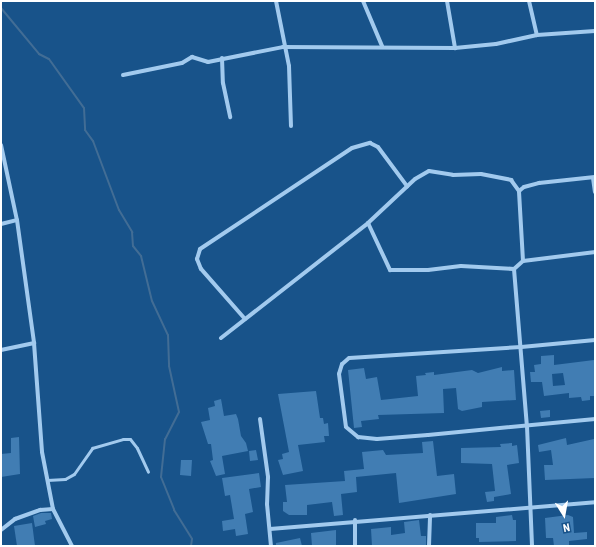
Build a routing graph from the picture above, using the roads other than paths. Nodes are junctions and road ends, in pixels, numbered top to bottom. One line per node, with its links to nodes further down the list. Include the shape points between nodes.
1 (276, 1): 8 (street)
2 (363, 1): 7 (street)
3 (447, 1): 9 (street)
4 (530, 1): 6 (street)
5 (595, 31): 6 (street)
6 (537, 35): 9 (street, via 496,44)
7 (382, 46): 8 (street); 9 (street)
8 (283, 47): 10 (street); 13 (street, via 289,66)
9 (455, 48)
10 (222, 58): 11 (street, via 208,62 192,57 182,63); 12 (street, via 223,83)
11 (123, 75)
12 (230, 117)
13 (291, 126)
14 (1, 145): 19 (street)
15 (594, 178): 17 (street, via 539,183); 18 (street)
16 (407, 186): 17 (street, via 423,174 435,171 453,175 481,174 511,180); 20 (street); 25 (street, via 378,147 370,143 352,148 200,249 197,259 201,269)
17 (519, 191): 23 (street)
18 (595, 192)
19 (17, 220): 21 (street); 28 (street)
20 (368, 223): 24 (street, via 390,270 428,270 461,266); 25 (street)
21 (1, 224)
22 (595, 252): 23 (street)
23 (523, 261): 24 (street)
24 (514, 269): 29 (street)
25 (245, 319): 26 (street)
26 (221, 338)
27 (595, 340): 29 (street)
28 (34, 343): 30 (street); 35 (street, via 38,413)
29 (521, 347): 33 (street); 33 (street, via 349,358 342,364 339,374 346,427 358,437 377,439)
30 (1, 350)
31 (260, 419): 41 (street, via 268,477)
32 (595, 419): 33 (street)
33 (527, 426): 37 (street)
34 (148, 472): 35 (lane, via 137,448 130,439 123,439 92,448 74,474 65,479)
35 (48, 480): 38 (street)
36 (595, 502): 37 (street)
37 (530, 508): 39 (street); 47 (street)
38 (53, 509): 42 (street, via 40,510 15,519); 43 (street)
39 (430, 515): 40 (street); 46 (street)
40 (354, 520): 41 (street); 45 (street)
41 (270, 529): 44 (street)
42 (1, 530)
43 (72, 546)
44 (271, 546)
45 (355, 546)
46 (429, 546)
47 (532, 546)

